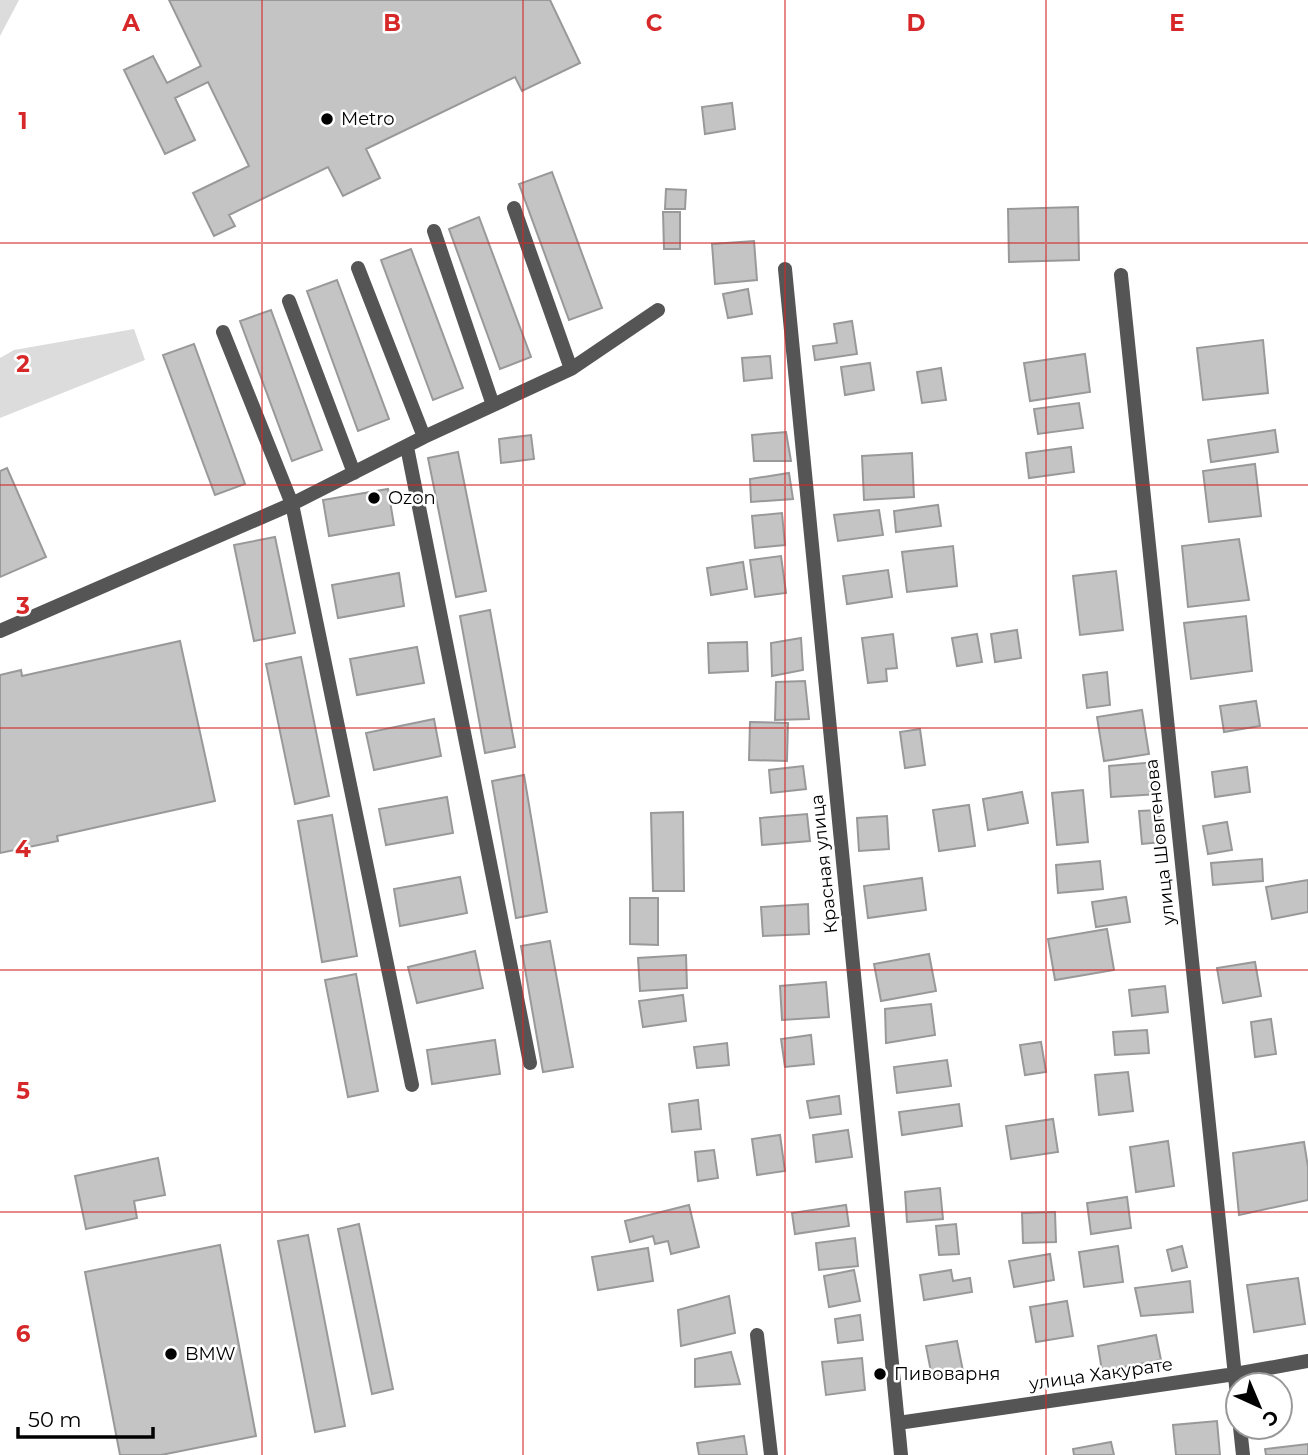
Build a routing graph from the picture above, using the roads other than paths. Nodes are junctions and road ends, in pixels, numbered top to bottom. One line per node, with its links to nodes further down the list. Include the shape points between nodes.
1 (514, 208): 9 (street)
2 (434, 231): 10 (street)
3 (358, 268): 11 (street)
4 (785, 269): 23 (street, Красная улица)
5 (1121, 275): 20 (street, улица Шовгенова)
6 (289, 301): 13 (street)
7 (658, 310): 9 (street)
8 (222, 332): 14 (street)
9 (571, 369): 10 (street)
10 (493, 405): 11 (street)
11 (425, 437): 12 (street)
12 (407, 447): 13 (street); 16 (street)
13 (354, 473): 14 (street)
14 (292, 504): 15 (street); 17 (street)
15 (0, 631)
16 (530, 1063)
17 (412, 1085)
18 (757, 1335): 24 (street)
19 (1308, 1361): 21 (street, улица Хакурате)
20 (1235, 1371)
21 (1252, 1371)
22 (1224, 1376): 23 (street, улица Хакурате)
23 (898, 1423): 25 (street, Красная улица)
24 (771, 1455)
25 (901, 1455)

